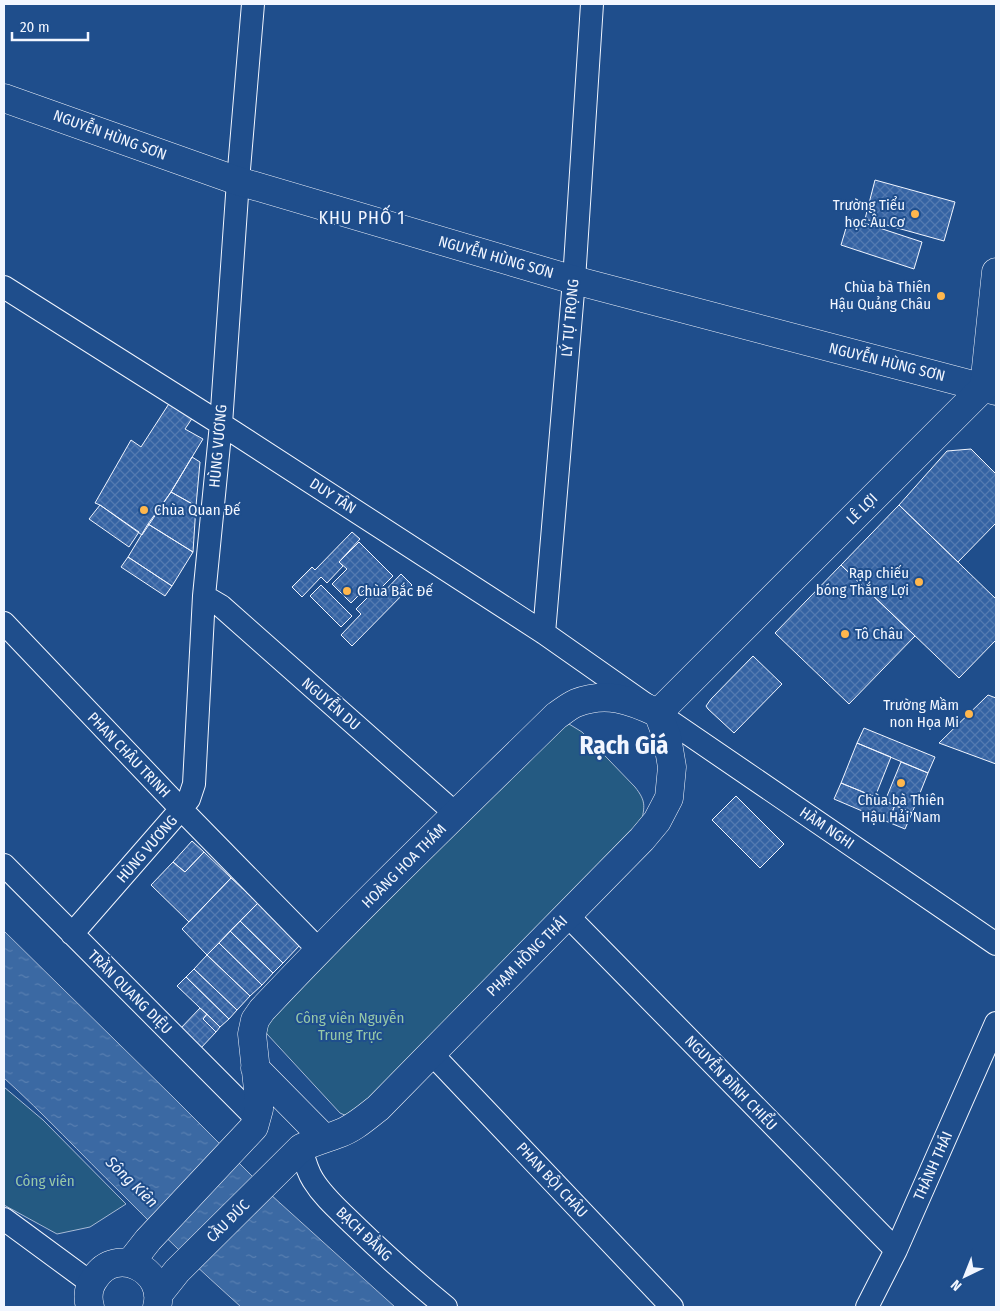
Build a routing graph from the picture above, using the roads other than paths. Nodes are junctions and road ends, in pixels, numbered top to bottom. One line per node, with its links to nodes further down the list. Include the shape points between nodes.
1 (254, 4): 4 (street, HÙNG VƯƠNG)
2 (592, 4): 6 (street, LÝ TỰ TRỌNG)
3 (4, 98): 4 (main road, NGUYỄN HÙNG SƠN)
4 (238, 181): 6 (main road, NGUYỄN HÙNG SƠN); 9 (street, HÙNG VƯƠNG)
5 (996, 272): 8 (main road)
6 (574, 280): 8 (main road, NGUYỄN HÙNG SƠN); 12 (street, LÝ TỰ TRỌNG)
7 (4, 287): 9 (street, DUY TÂN)
8 (990, 389): 13 (main road, LÊ LỢI)
9 (221, 424): 10 (street, HÙNG VƯƠNG); 12 (street, DUY TÂN)
10 (204, 596): 14 (street, HÙNG VƯƠNG, via 194,784 190,799); 15 (street, NGUYỄN DU, via 221,606)
11 (4, 622): 14 (street, PHAN CHÂU TRINH)
12 (544, 633): 13 (street, DUY TÂN)
13 (658, 713): 15 (main road, HOÀNG HOA THÁM, via 636,703 609,697 574,704 556,716); 17 (main road, PHẠM HỒNG THÁI, via 667,737 672,768 670,798 642,839); 19 (street, HÀM NGHI)
14 (181, 809): 18 (street, HÙNG VƯƠNG); 20 (street, PHAN CHÂU TRINH)
15 (456, 814): 20 (main road, HOÀNG HOA THÁM)
16 (4, 865): 18 (street, TRẦN QUANG DIỆU)
17 (567, 915): 22 (main road, PHẠM HỒNG THÁI); 27 (street, NGUYỄN ĐÌNH CHIỂU)
18 (72, 934): 24 (street, TRẦN QUANG DIỆU)
19 (996, 944)
20 (319, 950): 23 (main road, HOÀNG HOA THÁM, via 255,1020 252,1034)
21 (996, 1023): 27 (street, THÀNH THÁI)
22 (431, 1053): 25 (main road, PHẠM HỒNG THÁI, via 364,1120); 32 (street, PHAN BỘI CHÂU)
23 (255, 1068): 24 (main road, HOÀNG HOA THÁM, via 259,1098); 25 (main road)
24 (255, 1123): 28 (main road)
25 (312, 1143): 30 (main road, CẦU ĐÚC, via 177,1271); 31 (street, BẠCH ĐẰNG, via 306,1165 326,1198 376,1247)
26 (4, 1219): 29 (street)
27 (896, 1250): 33 (street, THÀNH THÁI)
28 (130, 1263): 29 (main road, via 104,1268 97,1274); 30 (main road, via 152,1278)
29 (90, 1295)
30 (157, 1301)
31 (446, 1307)
32 (672, 1307)
33 (867, 1307)

